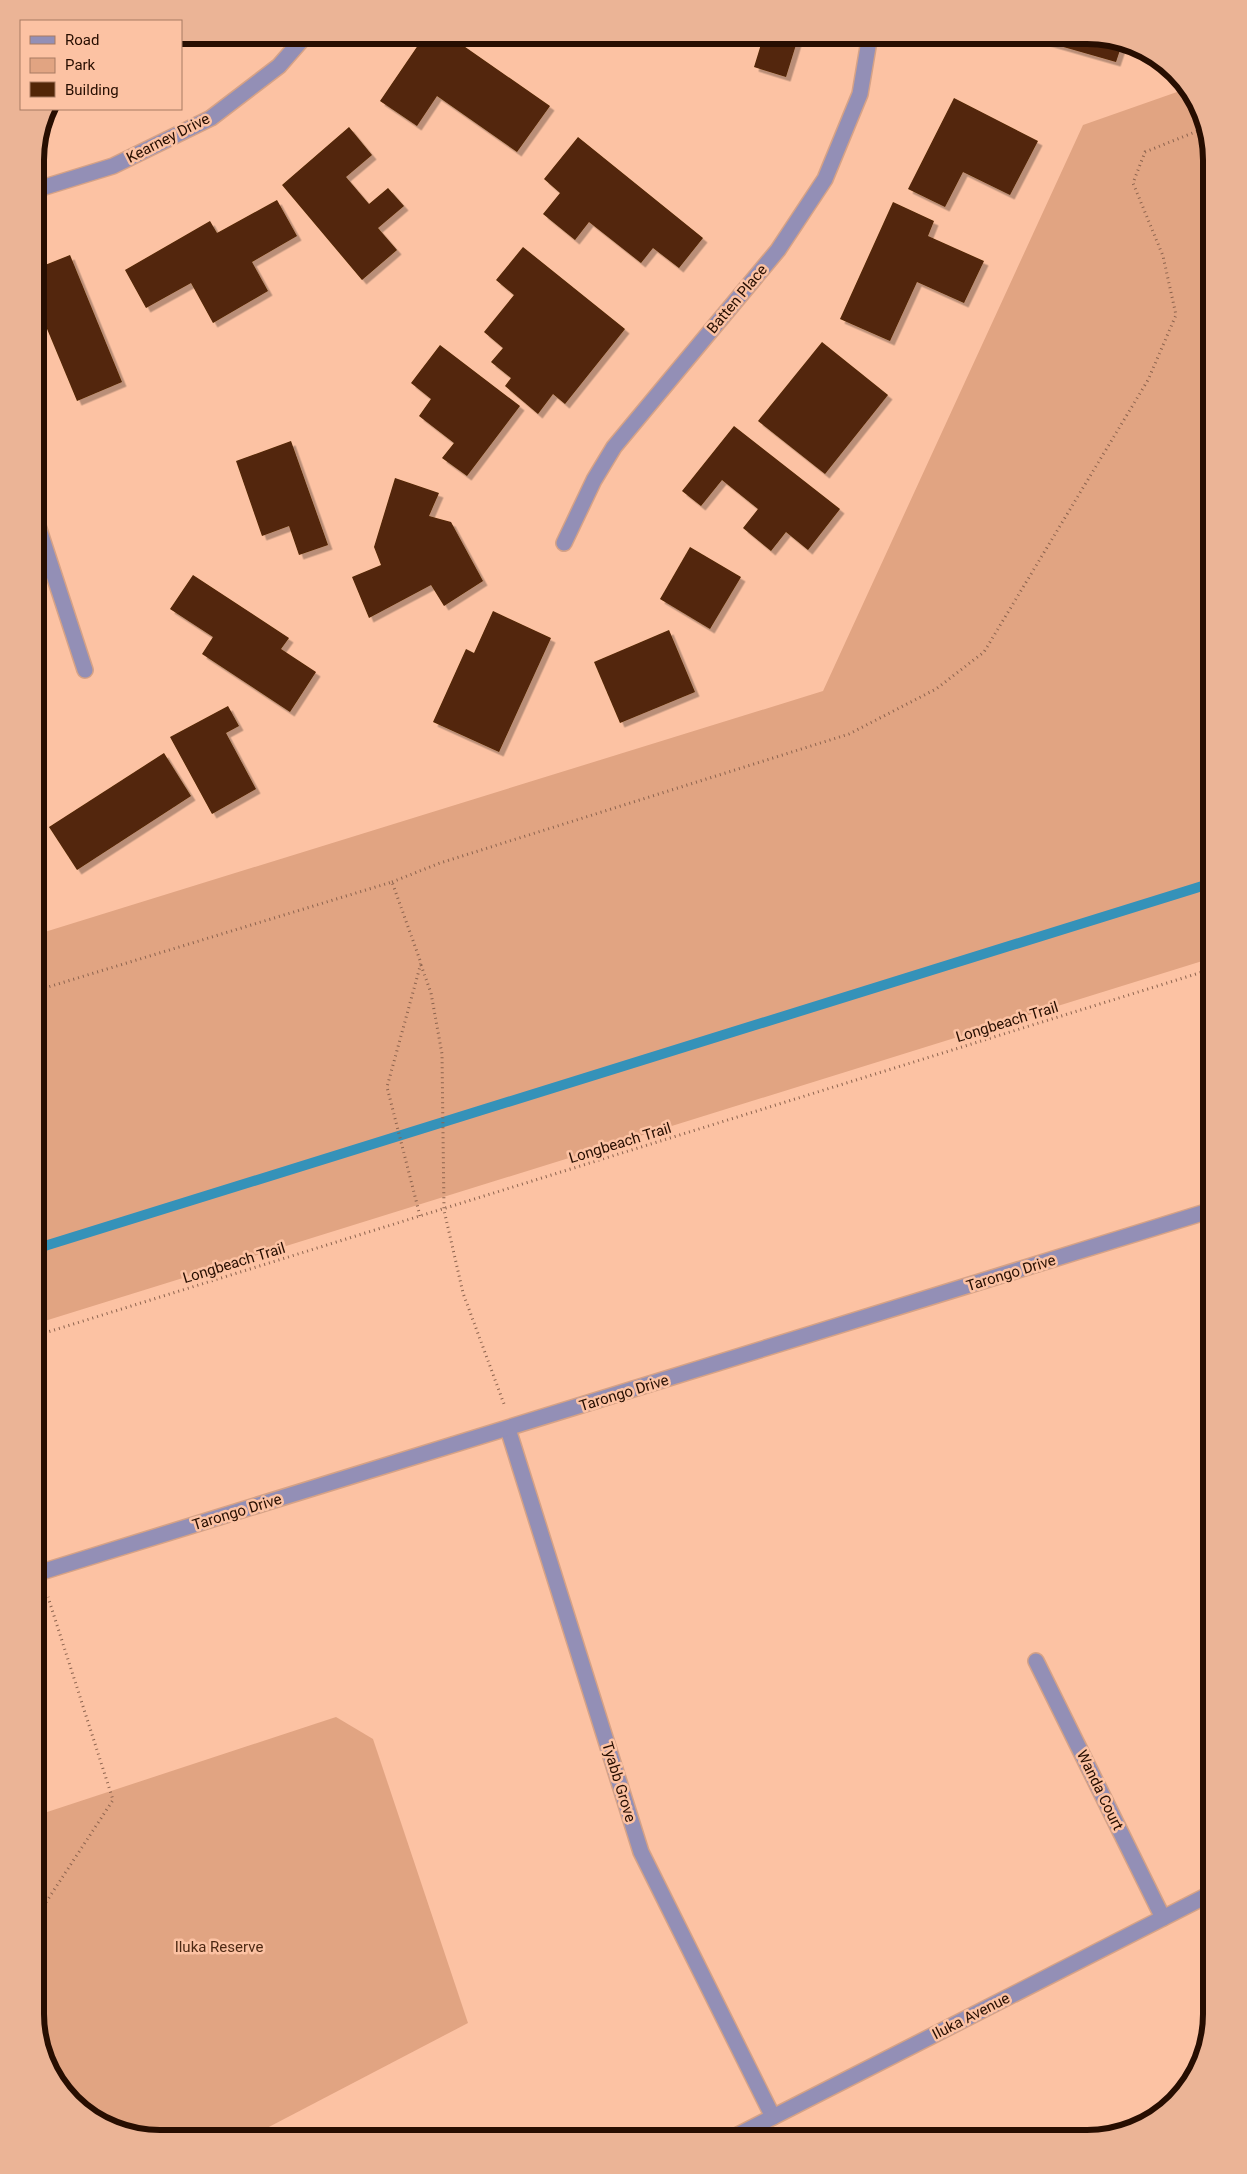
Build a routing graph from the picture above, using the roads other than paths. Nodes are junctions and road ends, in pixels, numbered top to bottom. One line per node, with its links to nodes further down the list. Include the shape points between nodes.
1 (298, 44): 3 (street, Kearney Drive, via 279,66 211,118 112,166)
2 (868, 44): 4 (street, Batten Place, via 860,94 825,179 778,250 614,447)
3 (44, 187)
4 (564, 543)
5 (44, 545): 6 (street)
6 (85, 670)
7 (1203, 1213): 8 (street, Tarongo Drive)
8 (508, 1429): 9 (street, Tarongo Drive); 13 (street, Tyabb Grove, via 641,1852)
9 (44, 1571)
10 (1036, 1662): 12 (street, Wanda Court)
11 (1203, 1898): 12 (street, Iluka Avenue)
12 (1163, 1918): 13 (street, Iluka Avenue)
13 (773, 2117): 14 (street, Iluka Avenue)
14 (748, 2130)

